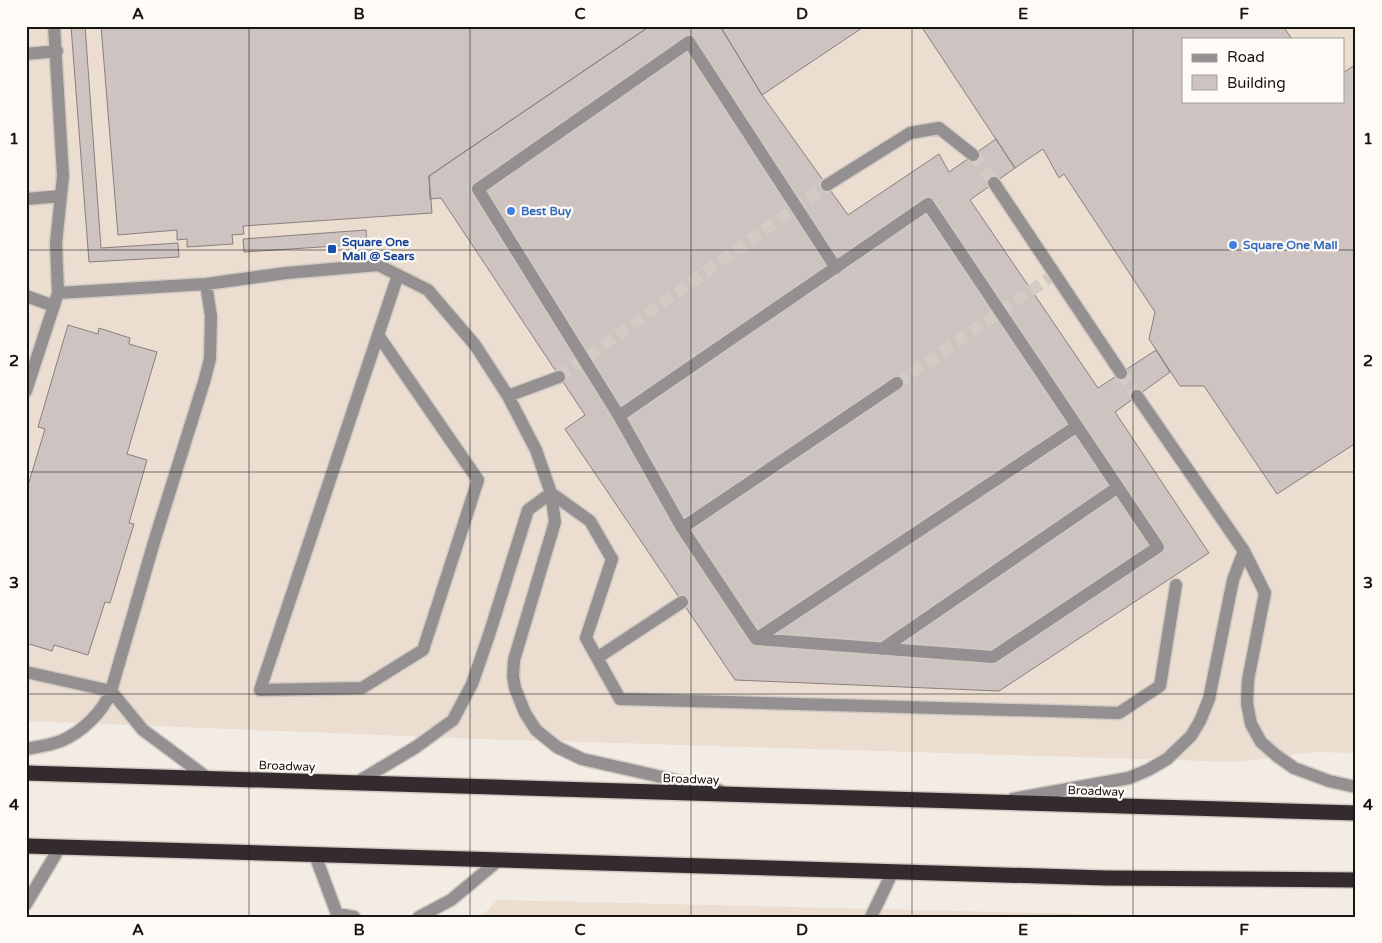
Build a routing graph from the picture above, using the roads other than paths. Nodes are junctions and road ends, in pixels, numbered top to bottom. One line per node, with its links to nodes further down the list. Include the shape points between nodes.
1 (54, 26): 2 (lane)
2 (57, 52): 3 (lane); 7 (lane, via 63,176)
3 (26, 54)
4 (974, 155): 6 (lane, via 939,128 910,133)
5 (994, 183): 16 (lane)
6 (827, 186)
7 (61, 196): 8 (lane); 12 (lane, via 56,243)
8 (26, 198)
9 (836, 268): 22 (lane); 22 (lane, via 689,42 478,189); 23 (lane, via 928,204)
10 (398, 275): 11 (lane, via 378,265); 15 (lane); 20 (lane, via 428,290 475,345)
11 (206, 284): 12 (lane); 34 (lane, via 211,316 210,359)
12 (58, 293): 14 (lane)
13 (26, 296): 14 (lane)
14 (54, 306): 19 (lane)
15 (378, 335): 15 (lane, via 272,653 260,690 362,688 423,650 478,480)
16 (1121, 373)
17 (559, 376): 20 (lane)
18 (897, 383): 26 (lane)
19 (26, 391)
20 (508, 396): 25 (lane, via 536,450)
21 (1137, 396): 27 (lane)
22 (619, 416): 26 (lane)
23 (1077, 426): 24 (lane); 30 (lane)
24 (1118, 487): 31 (lane); 31 (lane, via 1158,547 993,657)
25 (551, 493): 32 (lane, via 590,521 612,559 586,638); 38 (lane, via 528,510 472,684 453,720); 40 (lane, via 554,522 514,660 515,688 525,713 536,730 557,747 582,759)
26 (682, 528): 30 (lane)
27 (1244, 551): 39 (lane, via 1265,593 1248,680 1247,703 1251,724 1261,742 1294,768); 41 (lane, via 1233,580 1210,699 1191,736 1180,748 1167,759 1129,778)
28 (1176, 585): 32 (lane, via 1160,686 1119,714 620,699)
29 (682, 602): 32 (lane)
30 (756, 639): 31 (lane)
31 (882, 649)
32 (597, 658)
33 (26, 672): 34 (lane)
34 (111, 691): 35 (lane, via 107,702 78,730 61,741); 37 (lane, via 143,730)
35 (26, 749)
36 (26, 773): 37 (highway, Broadway)
37 (209, 778): 38 (highway, Broadway)
38 (356, 783): 40 (highway, Broadway)
39 (1356, 787)
40 (743, 795): 41 (highway, Broadway)
41 (990, 803): 42 (highway, Broadway)
42 (1356, 813)
43 (26, 846): 44 (highway)
44 (60, 847): 45 (highway); 49 (lane)
45 (315, 855): 46 (highway); 50 (lane, via 337,914)
46 (499, 860): 47 (highway); 51 (lane, via 451,900)
47 (893, 871): 48 (highway, via 1106,878); 52 (lane)
48 (1356, 880)
49 (26, 904)
50 (354, 917)
51 (419, 917)
52 (871, 917)

